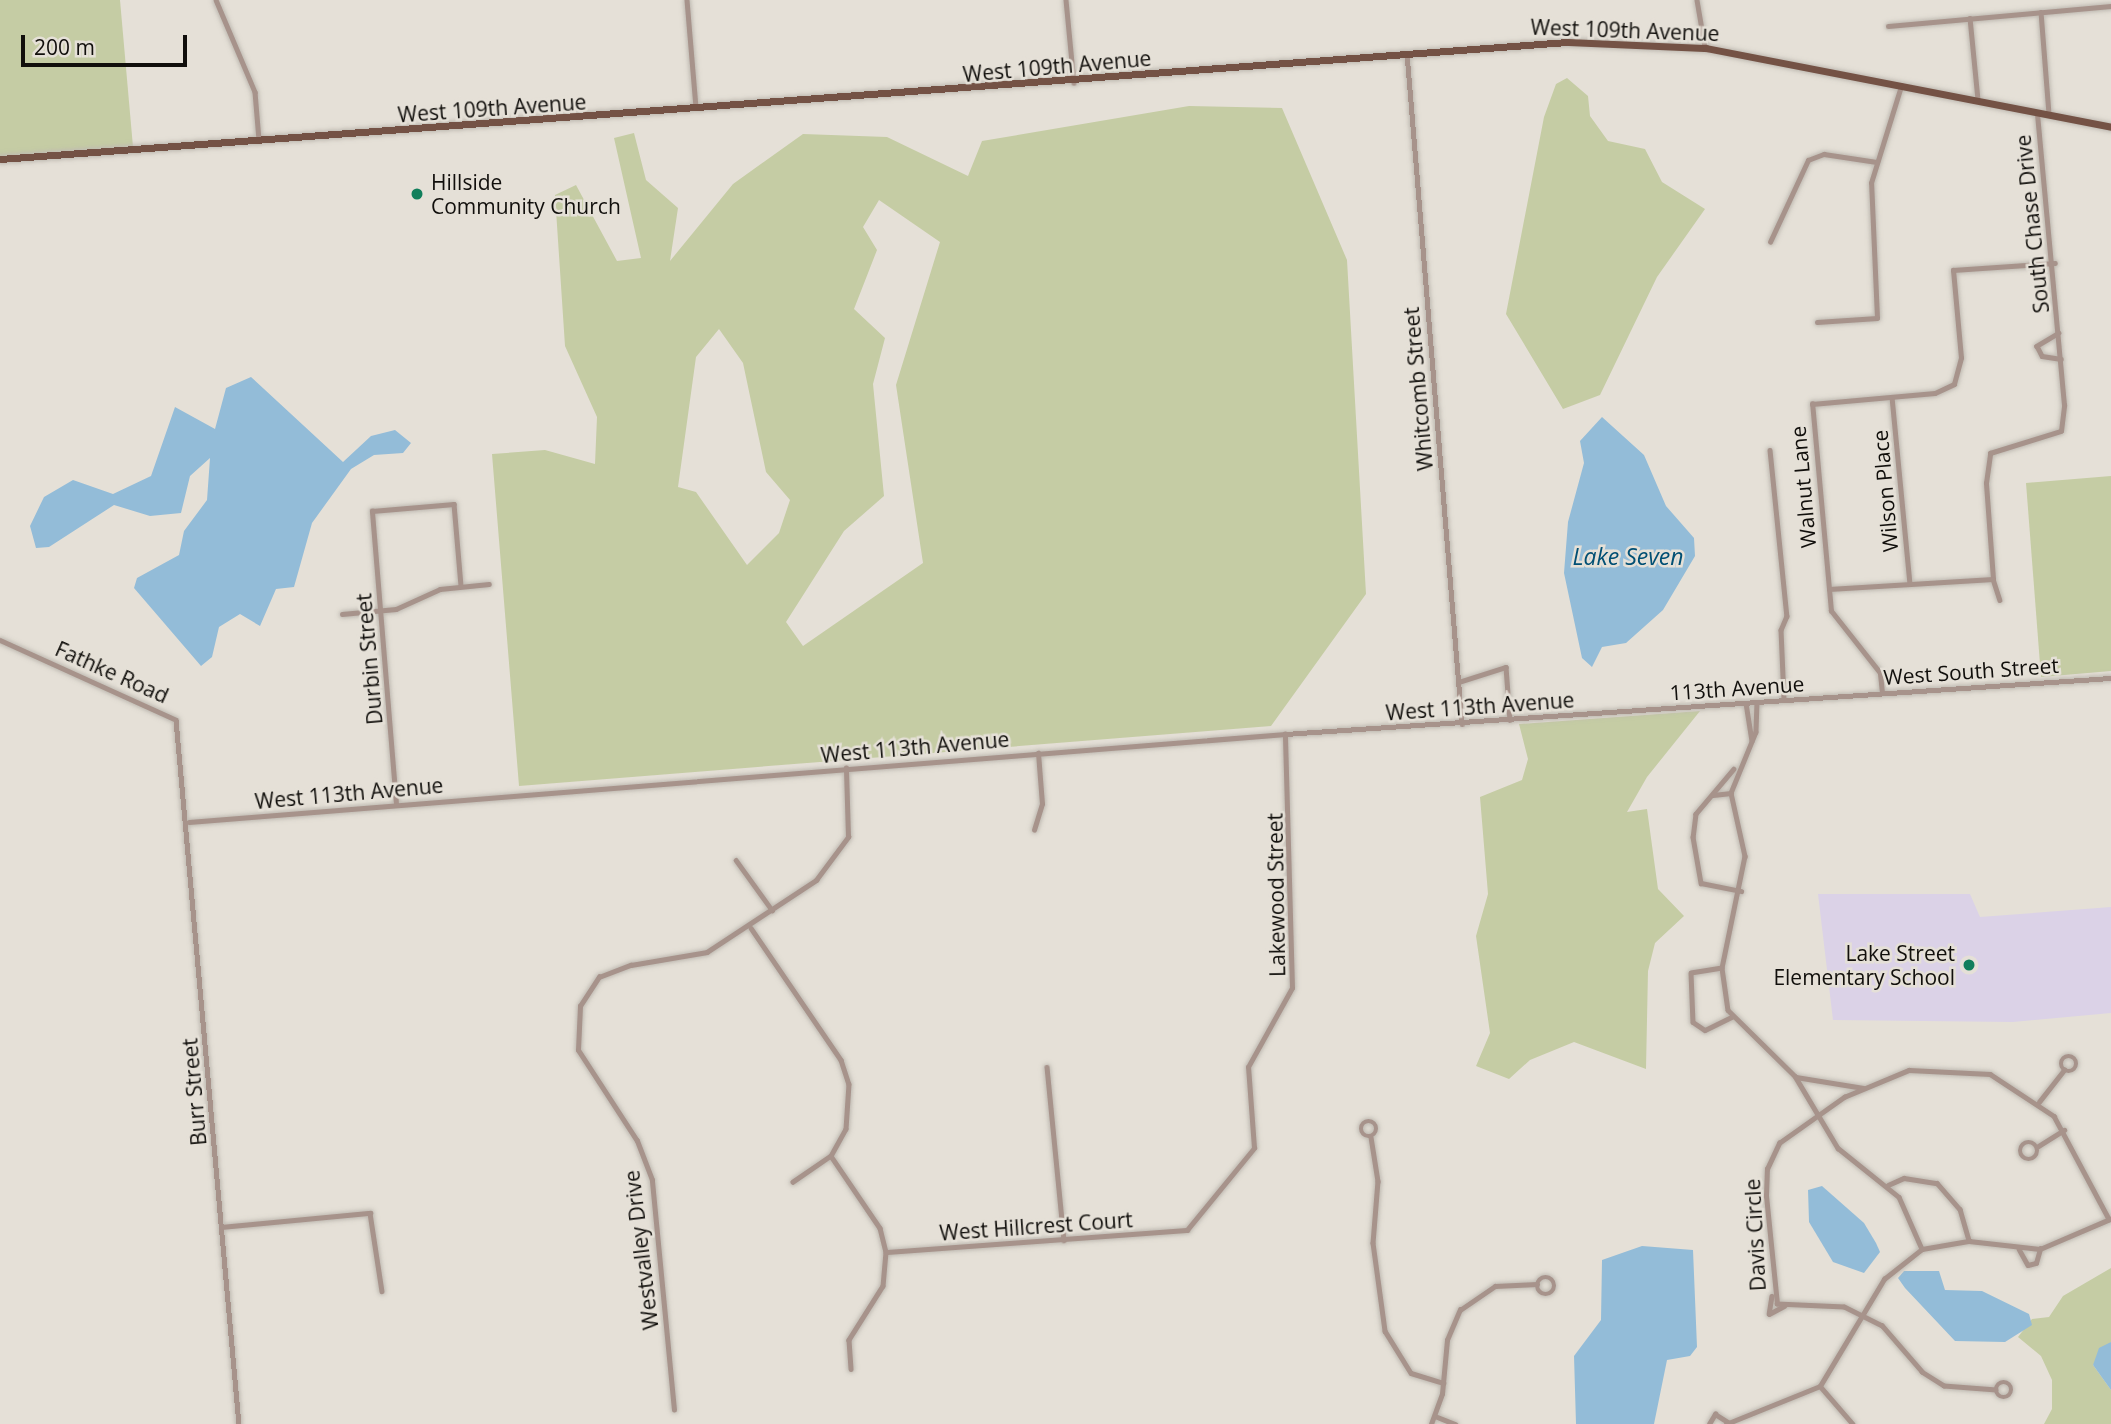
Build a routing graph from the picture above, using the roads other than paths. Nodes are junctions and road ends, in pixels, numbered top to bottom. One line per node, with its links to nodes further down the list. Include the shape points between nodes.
1 (216, 0): 20 (street, via 255,92)
2 (687, 0): 16 (street)
3 (1066, 0): 13 (street)
4 (1697, 0): 11 (street)
5 (2071, 0): 7 (street)
6 (2111, 6): 7 (street)
7 (2072, 9): 8 (street)
8 (2041, 12): 9 (street); 18 (street)
9 (1969, 18): 10 (street); 15 (street)
10 (1888, 26)
11 (1706, 48): 12 (main road, West 109th Avenue, via 1566,42); 14 (main road, West 109th Avenue)
12 (1407, 52): 13 (main road, West 109th Avenue); 40 (street, Whitcomb Street)
13 (1074, 83): 16 (main road, West 109th Avenue)
14 (1900, 86): 15 (main road, West 109th Avenue); 22 (street)
15 (1978, 101): 17 (main road, West 109th Avenue)
16 (697, 110): 20 (main road, West 109th Avenue)
17 (2037, 112): 18 (main road, West 109th Avenue); 24 (street, South Chase Drive, via 2046,233)
18 (2049, 114): 19 (main road, West 109th Avenue)
19 (2111, 127)
20 (259, 141): 21 (main road, West 109th Avenue)
21 (0, 159)
22 (1877, 162): 23 (street, via 1824,153 1808,160); 25 (street, via 1869,211 1877,318)
23 (1770, 242)
24 (2055, 263): 26 (street, South Chase Drive); 28 (street, Walnut Lane, via 1953,270 1961,358 1954,384)
25 (1817, 322)
26 (2059, 333): 27 (street, South Chase Drive); 27 (street, South Chase Drive, via 2037,346 2042,356)
27 (2061, 359): 30 (street, South Chase Drive, via 2061,430 1990,453 1986,483)
28 (1892, 397): 31 (street, Wilson Place); 34 (street, Walnut Lane, via 1812,404)
29 (1770, 450): 43 (street, via 1787,616 1781,630)
30 (1993, 579): 31 (street); 35 (street, South Chase Drive)
31 (1910, 583): 34 (street)
32 (489, 584): 33 (street)
33 (461, 585): 36 (street); 36 (street, Durbin Street, via 454,504 372,511)
34 (1829, 589): 41 (street, Walnut Lane, via 1831,611 1869,656)
35 (2000, 600)
36 (380, 610): 37 (street); 57 (street, Durbin Street)
37 (342, 614)
38 (0, 640): 52 (street, Fathke Road, via 164,711 176,720)
39 (2111, 678): 41 (street, West South Street)
40 (1459, 682): 47 (street, via 1506,667); 48 (street, Whitcomb Street)
41 (1882, 693): 42 (street, West South Street)
42 (1833, 697): 43 (street, 113th Avenue)
43 (1784, 700): 44 (street, 113th Avenue)
44 (1757, 702): 45 (street, 113th Avenue); 50 (street)
45 (1746, 703): 46 (street, 113th Avenue); 50 (street)
46 (1643, 711): 47 (street, West 113th Avenue)
47 (1510, 720): 48 (street, West 113th Avenue)
48 (1462, 724): 49 (street, West 113th Avenue)
49 (1285, 734): 51 (street, West 113th Avenue); 80 (street, Lakewood Street, via 1292,988 1248,1067 1254,1148)
50 (1752, 742): 53 (street)
51 (1038, 753): 54 (street, West 113th Avenue); 59 (street, via 1041,804)
52 (182, 757): 58 (street, Burr Street)
53 (1740, 762): 55 (street); 56 (street)
54 (846, 768): 57 (street, West 113th Avenue); 62 (street, Westvalley Drive, via 848,837 816,880)
55 (1731, 793): 56 (street); 61 (street, via 1745,842)
56 (1712, 795): 61 (street, via 1693,821 1697,875 1701,883)
57 (397, 804): 58 (street, West 113th Avenue)
58 (189, 822): 79 (street, Burr Street)
59 (1034, 830)
60 (736, 860): 62 (street)
61 (1741, 891): 64 (street)
62 (772, 910): 63 (street, Westvalley Drive)
63 (751, 928): 75 (street, via 841,1060 850,1105); 96 (street, Westvalley Drive, via 686,960 631,965 600,977 580,1006 576,1030 586,1065 648,1164)
64 (1722, 968): 65 (street); 65 (street, via 1691,973 1693,1022 1705,1030)
65 (1732, 1017): 68 (street)
66 (1047, 1067): 81 (street)
67 (2064, 1070): 70 (street)
68 (1795, 1076): 69 (street); 71 (street)
69 (1864, 1088): 70 (street, Davis Circle, via 1909,1070 1965,1068 2011,1083); 71 (street, Davis Circle)
70 (2039, 1102): 72 (street, Davis Circle)
71 (1817, 1115): 77 (street, via 1838,1148); 89 (street, Davis Circle, via 1779,1143 1767,1169)
72 (2064, 1130): 74 (street); 78 (street, Davis Circle)
73 (1371, 1137): 93 (street, via 1378,1181 1373,1243 1385,1331 1411,1373)
74 (2037, 1147)
75 (831, 1156): 76 (street); 86 (street, via 880,1228)
76 (793, 1182)
77 (1888, 1185): 82 (street, via 1904,1178 1937,1183 1960,1209); 83 (street)
78 (2110, 1219): 85 (street)
79 (221, 1227): 88 (street, via 370,1213); 99 (street, Burr Street)
80 (1187, 1230): 81 (street, West Hillcrest Court)
81 (1064, 1240): 86 (street, West Hillcrest Court)
82 (1969, 1241): 83 (street); 84 (street)
83 (1922, 1249): 91 (street, via 1884,1279)
84 (2019, 1249): 85 (street); 85 (street, via 2028,1265 2036,1263)
85 (2040, 1249)
86 (887, 1252): 92 (street, via 883,1286 849,1340)
87 (1537, 1284): 87 (street, via 1542,1294 1554,1290 1549,1278); 93 (street, via 1495,1286 1460,1310 1447,1340)
88 (382, 1291)
89 (1773, 1296): 90 (street, Davis Circle); 90 (street, via 1769,1314)
90 (1784, 1306): 91 (street, via 1834,1305)
91 (1861, 1315): 94 (street); 95 (street, via 1901,1342 1922,1373 1944,1386)
92 (851, 1369)
93 (1444, 1383): 97 (street)
94 (1820, 1386): 98 (street); 103 (street)
95 (1996, 1390)
96 (674, 1410)
97 (1435, 1416): 100 (street); 101 (street)
98 (1727, 1423): 102 (street, via 1715,1415)
99 (239, 1424)
100 (1431, 1424)
101 (1455, 1424)
102 (1709, 1424)
103 (1853, 1424)

